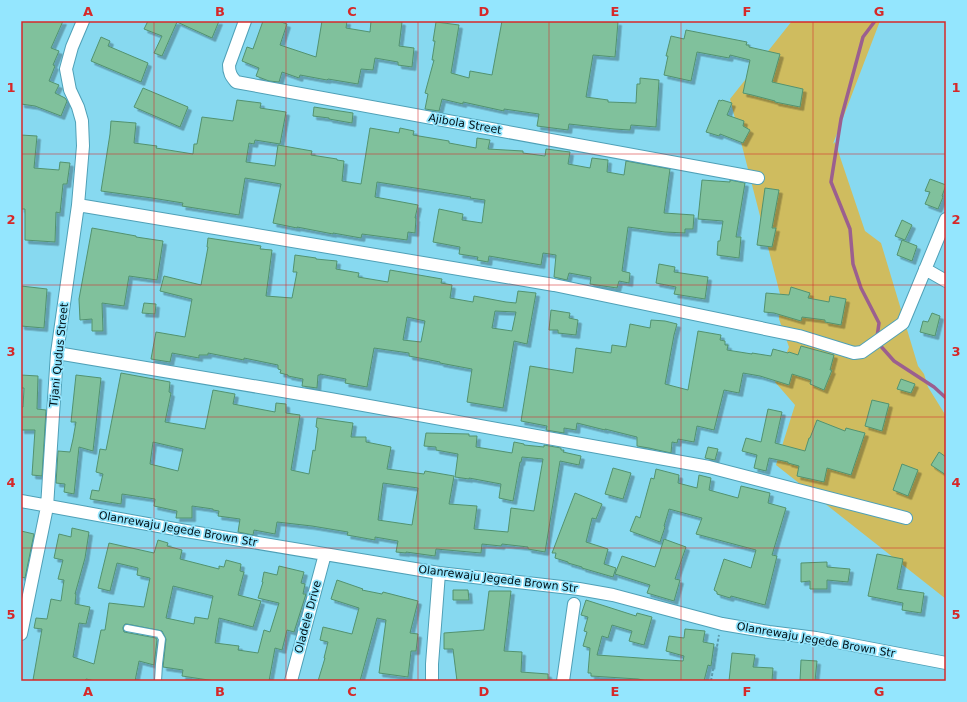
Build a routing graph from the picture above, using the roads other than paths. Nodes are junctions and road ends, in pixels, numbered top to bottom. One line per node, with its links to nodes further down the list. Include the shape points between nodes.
1 (83, 21): 4 (street, Tijani Qudus Street, via 66,69 70,90 82,121 83,146)
2 (245, 21): 3 (street, Ajibola Street, via 229,65 229,72 236,82)
3 (758, 178)
4 (78, 205): 6 (street, via 554,285 799,336 854,353 862,352 904,323); 8 (street, Tijani Qudus Street)
5 (946, 218): 6 (street)
6 (925, 269): 7 (street)
7 (946, 281)
8 (57, 353): 10 (street, Tijani Qudus Street); 11 (street, via 709,467)
9 (21, 501): 10 (street, Olanrewaju Jegede Brown Str)
10 (47, 507): 12 (street, Olanrewaju Jegede Brown Str); 16 (street, Tijani Qudus Street)
11 (906, 518)
12 (324, 554): 13 (street, Olanrewaju Jegede Brown Str); 19 (street, Oladele Drive)
13 (439, 573): 17 (street, Olanrewaju Jegede Brown Str, via 579,588 722,624 816,638); 20 (street)
14 (574, 604): 21 (street)
15 (127, 628): 18 (lane, via 159,634 162,639)
16 (21, 634)
17 (946, 663)
18 (158, 681)
19 (291, 681)
20 (432, 681)
21 (563, 681)

